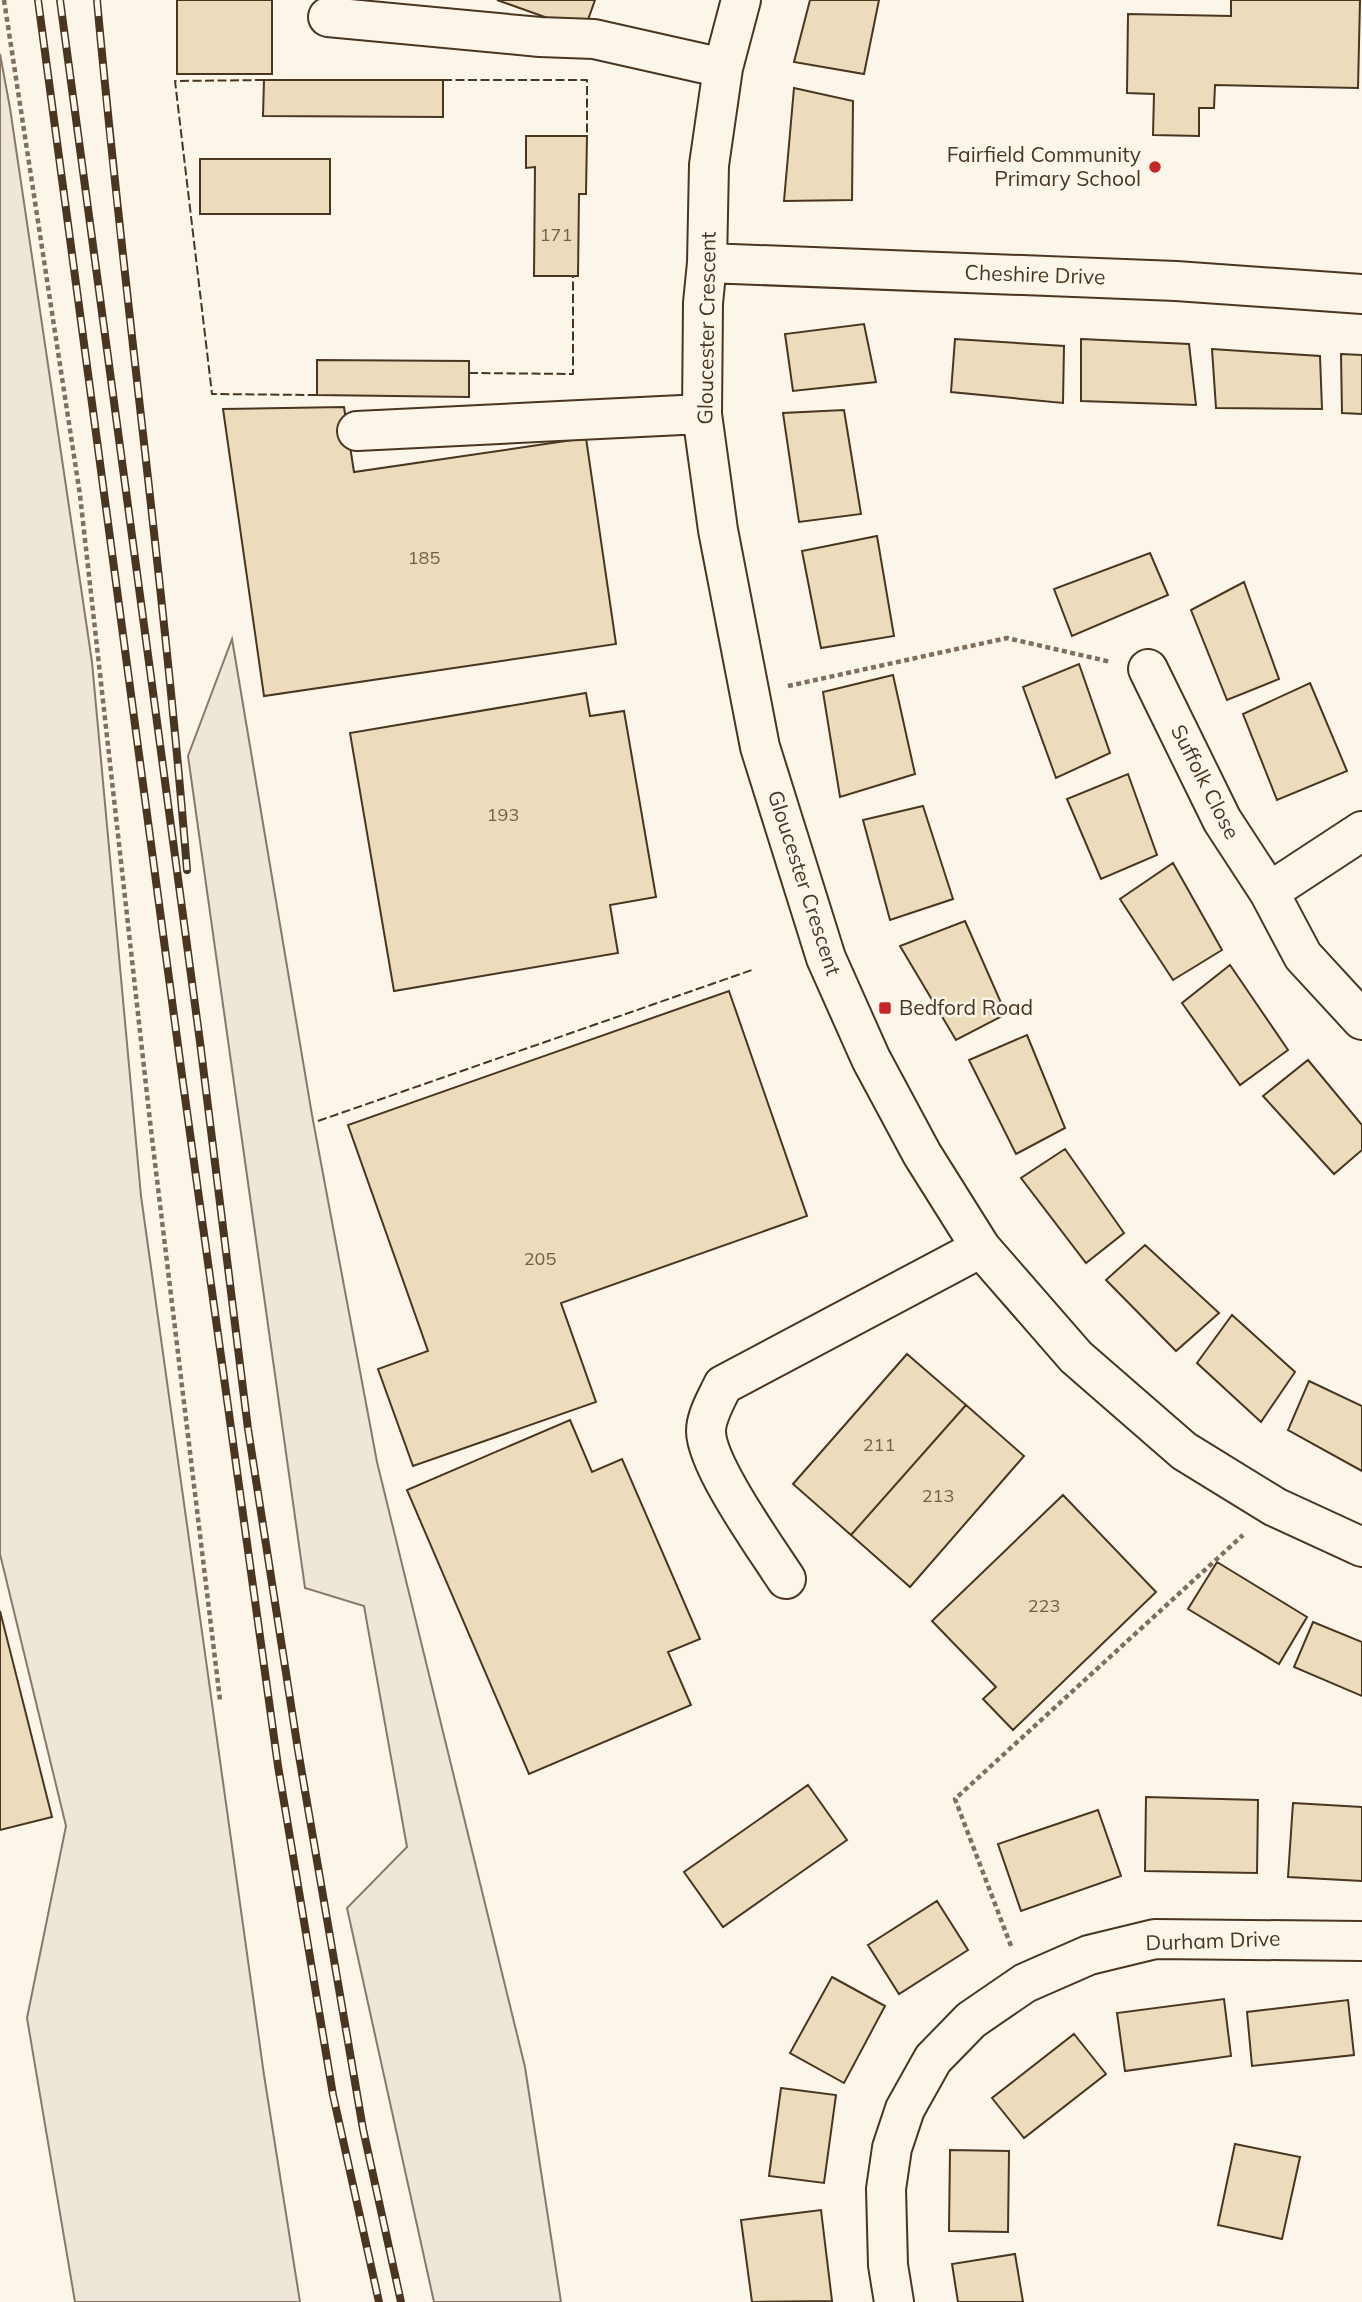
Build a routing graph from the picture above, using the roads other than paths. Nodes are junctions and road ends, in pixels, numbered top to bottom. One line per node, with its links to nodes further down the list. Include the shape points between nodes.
1 (741, 0): 3 (street, Gloucester Crescent)
2 (328, 17): 3 (street, via 594,39)
3 (723, 68): 4 (street, Gloucester Crescent, via 709,165)
4 (707, 263): 5 (street, Cheshire Drive, via 1162,281); 6 (street, Gloucester Crescent)
5 (1362, 294)
6 (702, 414): 7 (street); 12 (street, Gloucester Crescent, via 718,530 760,747 826,958 896,1106)
7 (357, 431)
8 (1148, 669): 10 (street, Suffolk Close, via 1222,820)
9 (1362, 831): 10 (street)
10 (1269, 892): 11 (street, Suffolk Close, via 1303,956)
11 (1362, 1020)
12 (981, 1248): 13 (street, Gloucester Crescent, via 1076,1357 1184,1451 1275,1507); 14 (street, via 723,1385 706,1431 715,1465)
13 (1362, 1547)
14 (786, 1579)
15 (1362, 1941): 16 (street, Durham Drive, via 1155,1939 1088,1955 1025,1983 971,2020 933,2059 905,2109 892,2148 886,2189)
16 (894, 2302)

